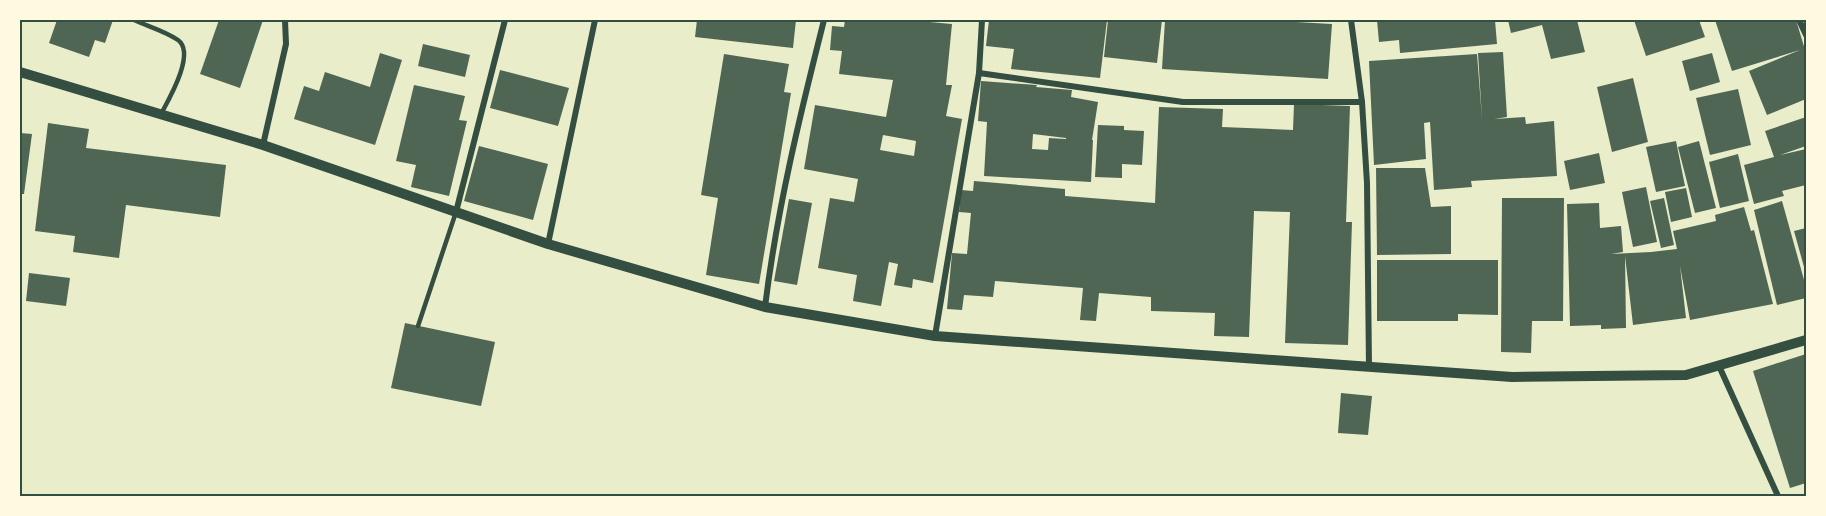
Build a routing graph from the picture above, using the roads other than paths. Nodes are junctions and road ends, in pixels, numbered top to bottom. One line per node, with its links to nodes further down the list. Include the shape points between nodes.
1 (134, 20): 13 (lane, via 179,40 184,48 184,60)
2 (285, 20): 14 (street, via 286,44)
3 (505, 20): 15 (street)
4 (595, 20): 16 (street)
5 (824, 20): 17 (street, via 795,134 772,246)
6 (982, 20): 11 (street)
7 (1351, 20): 12 (street)
8 (1799, 20): 9 (street)
9 (1806, 35)
10 (20, 72): 13 (street)
11 (979, 73): 12 (street, via 1183,102); 19 (street)
12 (1362, 102): 22 (street)
13 (161, 114): 14 (street)
14 (263, 145): 15 (street)
15 (456, 212): 16 (street); 18 (lane)
16 (548, 244): 17 (street)
17 (765, 307): 19 (street)
18 (418, 326)
19 (935, 336): 22 (street)
20 (1806, 340): 21 (street)
21 (1719, 366): 22 (street, via 1686,375 1524,377); 23 (street)
22 (1369, 367)
23 (1778, 496)

